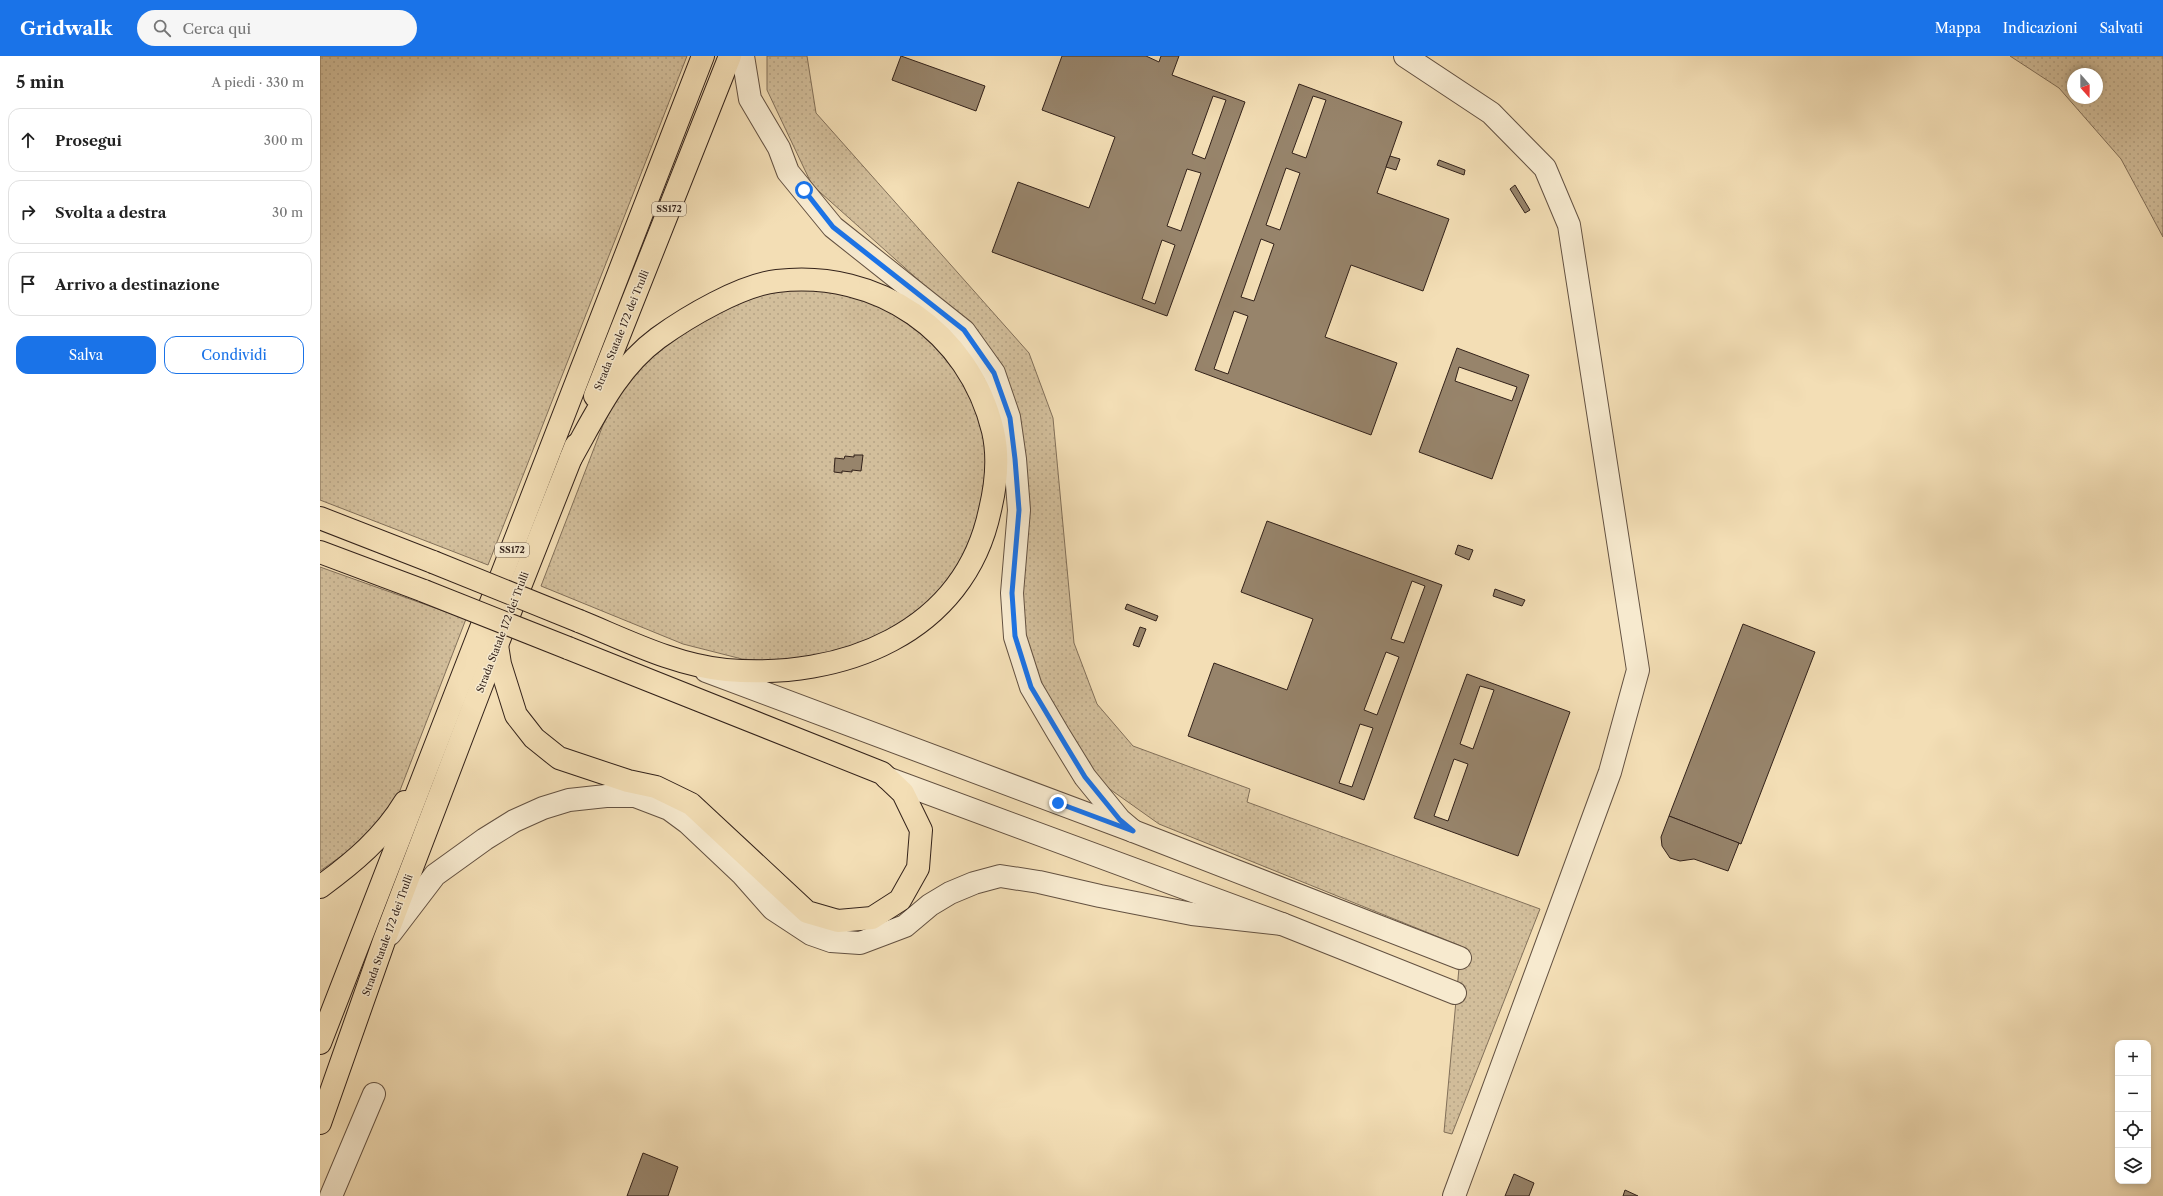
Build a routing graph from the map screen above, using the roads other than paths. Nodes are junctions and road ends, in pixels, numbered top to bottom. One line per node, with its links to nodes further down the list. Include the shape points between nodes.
1 (703, 56): 12 (highway, Strada Statale 172 dei Trulli / SS172)
2 (730, 56): 5 (highway, Strada Statale 172 dei Trulli / SS172)
3 (744, 56): 14 (street, via 750,99 779,148 788,172 833,227 964,330 994,373 1010,418 1015,459 1019,510 1012,593 1017,644 1031,687 1085,777 1120,820)
4 (1405, 56): 24 (street, via 1491,113 1545,168 1569,225 1638,670 1610,772)
5 (571, 458): 10 (highway, Strada Statale 172 dei Trulli / SS172); 11 (highway, via 609,390 626,367 658,339 699,312 737,293 774,281 811,279 883,295 920,317 944,340 962,362 975,385 993,431 995,487 979,550 964,578 944,602 917,626 888,644 829,664 785,670 726,670)
6 (320, 518): 11 (highway, bridge)
7 (320, 552): 9 (highway)
8 (320, 558): 9 (highway)
9 (364, 570): 13 (highway, bridge, via 568,648 882,773)
10 (496, 644): 13 (highway, via 516,715 534,738 559,758 628,781 656,787 691,804 807,912 838,921 872,918 900,900 918,868 921,830 903,793); 17 (highway, Strada Statale 172 dei Trulli / SS172)
11 (684, 663): 14 (street)
12 (432, 756): 15 (highway, via 396,816 380,836 357,859); 20 (highway, Strada Statale 172 dei Trulli / SS172)
13 (887, 778): 16 (street)
14 (1133, 831): 18 (street)
15 (320, 887)
16 (1282, 924): 17 (street, via 1192,914 1000,876 974,883 950,894 930,905 905,926 860,943 831,941 811,934 773,909 742,874 688,823 668,809 635,796 606,796 569,800 543,808 514,821 485,839 434,876); 19 (street)
17 (384, 941): 22 (highway, Strada Statale 172 dei Trulli / SS172)
18 (1460, 958)
19 (1455, 993)
20 (320, 1043)
21 (374, 1094): 23 (street)
22 (320, 1122)
23 (331, 1196)
24 (1454, 1196)

